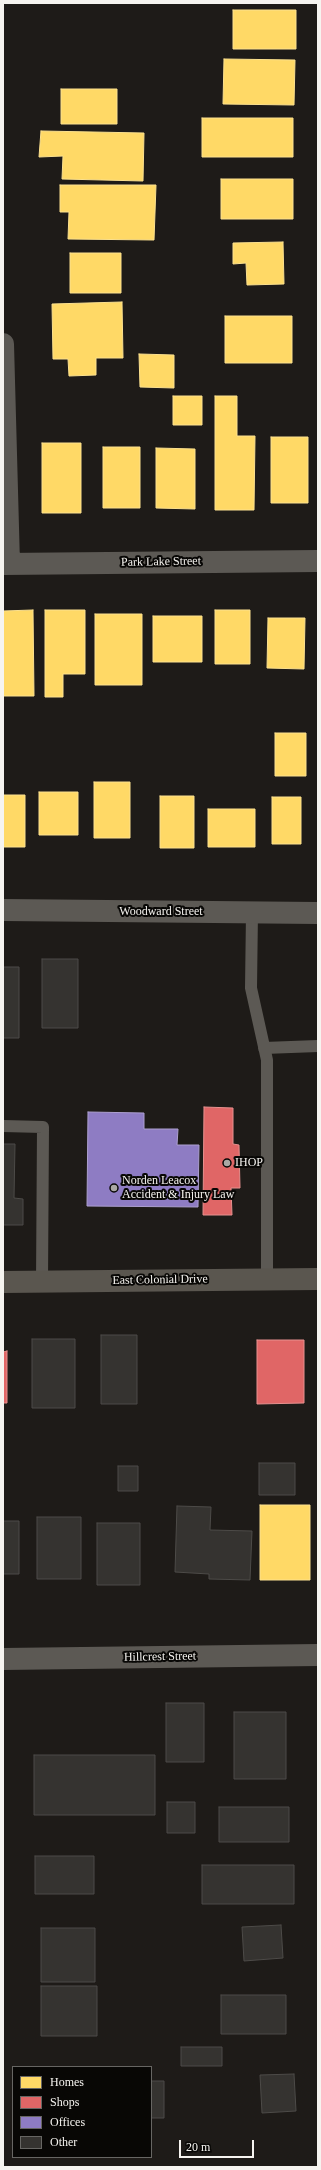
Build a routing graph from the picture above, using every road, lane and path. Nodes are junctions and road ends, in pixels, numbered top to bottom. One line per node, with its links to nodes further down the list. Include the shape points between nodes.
1 (3, 344): 3 (street)
2 (318, 561): 3 (street, Park Lake Street)
3 (6, 564)
4 (3, 910): 5 (street, Woodward Street)
5 (252, 912): 6 (street, Woodward Street); 8 (lane, via 251,988)
6 (318, 913)
7 (318, 1046): 8 (lane)
8 (264, 1048): 10 (lane, via 267,1068)
9 (3, 1126): 13 (lane, via 43,1127)
10 (267, 1279): 11 (highway, East Colonial Drive); 13 (highway, East Colonial Drive)
11 (318, 1279)
12 (3, 1282): 13 (highway, East Colonial Drive)
13 (42, 1282)
14 (318, 1655): 15 (street, Hillcrest Street)
15 (3, 1659)

